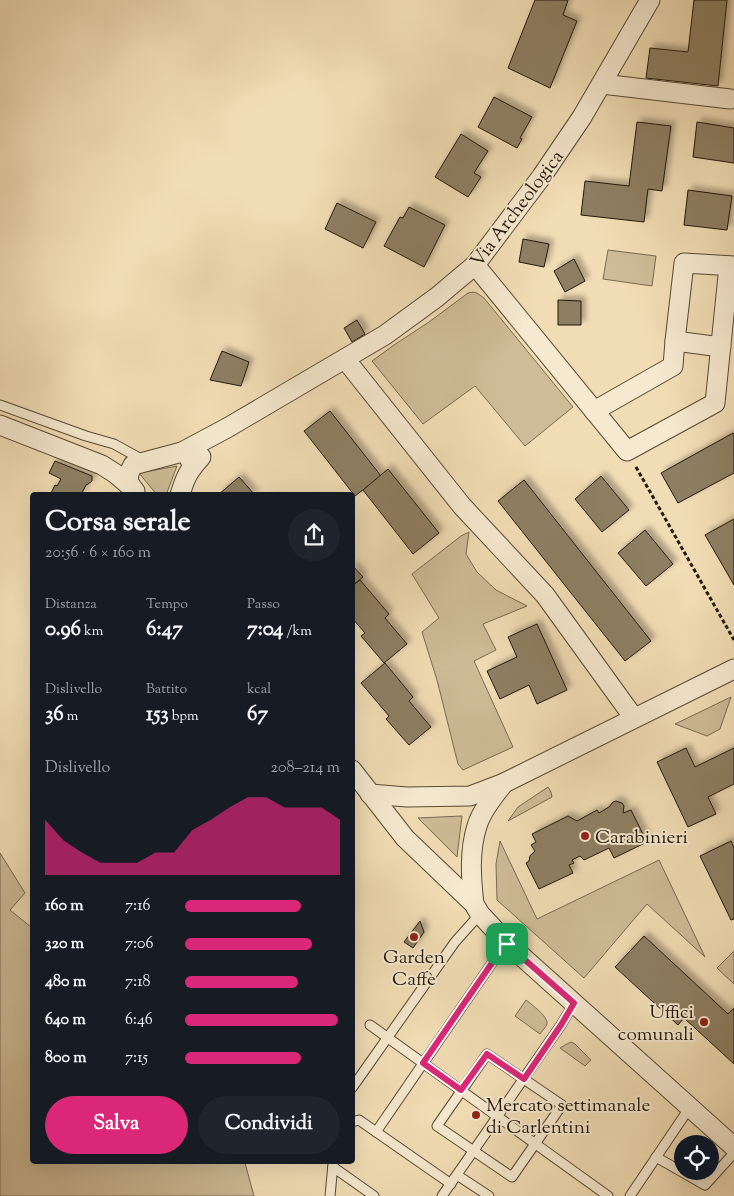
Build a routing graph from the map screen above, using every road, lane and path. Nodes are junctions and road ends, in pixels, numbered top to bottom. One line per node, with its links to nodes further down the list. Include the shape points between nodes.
1 (650, 0): 2 (street, Via Archeologica)
2 (602, 84): 3 (street); 4 (street, Via Archeologica, via 542,176)
3 (730, 99)
4 (474, 265): 8 (street, Via Archeologica, via 385,335); 10 (street)
5 (732, 266): 6 (street, via 684,264); 7 (street)
6 (674, 341): 7 (street); 10 (street, via 673,366)
7 (721, 347): 12 (street, via 715,403)
8 (345, 359): 13 (street, Via Archeologica, via 227,428); 20 (street, via 462,506 545,596)
9 (0, 405): 14 (lane, via 114,444 129,451)
10 (594, 411): 12 (street)
11 (0, 426): 15 (street)
12 (627, 452): 18 (path)
13 (187, 459): 14 (street); 17 (street, Via Archeologica)
14 (139, 463): 15 (street); 16 (street, via 128,473)
15 (102, 465): 16 (street)
16 (134, 490)
17 (181, 492)
18 (734, 640)
19 (734, 669): 20 (street)
20 (634, 718): 22 (street)
21 (355, 774): 23 (street)
22 (504, 783): 23 (street, via 470,796); 24 (street, via 477,825 471,880)
23 (370, 794): 24 (street, via 405,838)
24 (477, 909): 25 (street); 28 (lane)
25 (507, 944): 26 (street); 29 (lane)
26 (574, 1003): 30 (lane); 33 (street)
27 (370, 1025): 28 (lane)
28 (387, 1038): 29 (lane); 31 (lane)
29 (423, 1063): 32 (lane); 36 (lane)
30 (524, 1079): 32 (lane, via 487,1054); 34 (lane); 37 (lane, via 562,1105)
31 (355, 1084)
32 (461, 1090): 34 (lane); 39 (lane, via 437,1126)
33 (690, 1107): 38 (street); 41 (lane)
34 (498, 1117): 37 (lane); 39 (lane)
35 (355, 1121): 36 (lane)
36 (376, 1132): 44 (lane)
37 (536, 1144): 39 (lane, via 512,1178); 49 (lane)
38 (734, 1147)
39 (474, 1151): 43 (lane)
40 (734, 1153): 41 (lane, via 705,1185)
41 (656, 1157): 50 (lane)
42 (333, 1165): 45 (lane); 46 (lane)
43 (457, 1174): 44 (lane); 48 (lane)
44 (451, 1184): 47 (lane)
45 (330, 1196)
46 (374, 1196)
47 (442, 1196)
48 (489, 1196)
49 (608, 1196)
50 (630, 1196)

